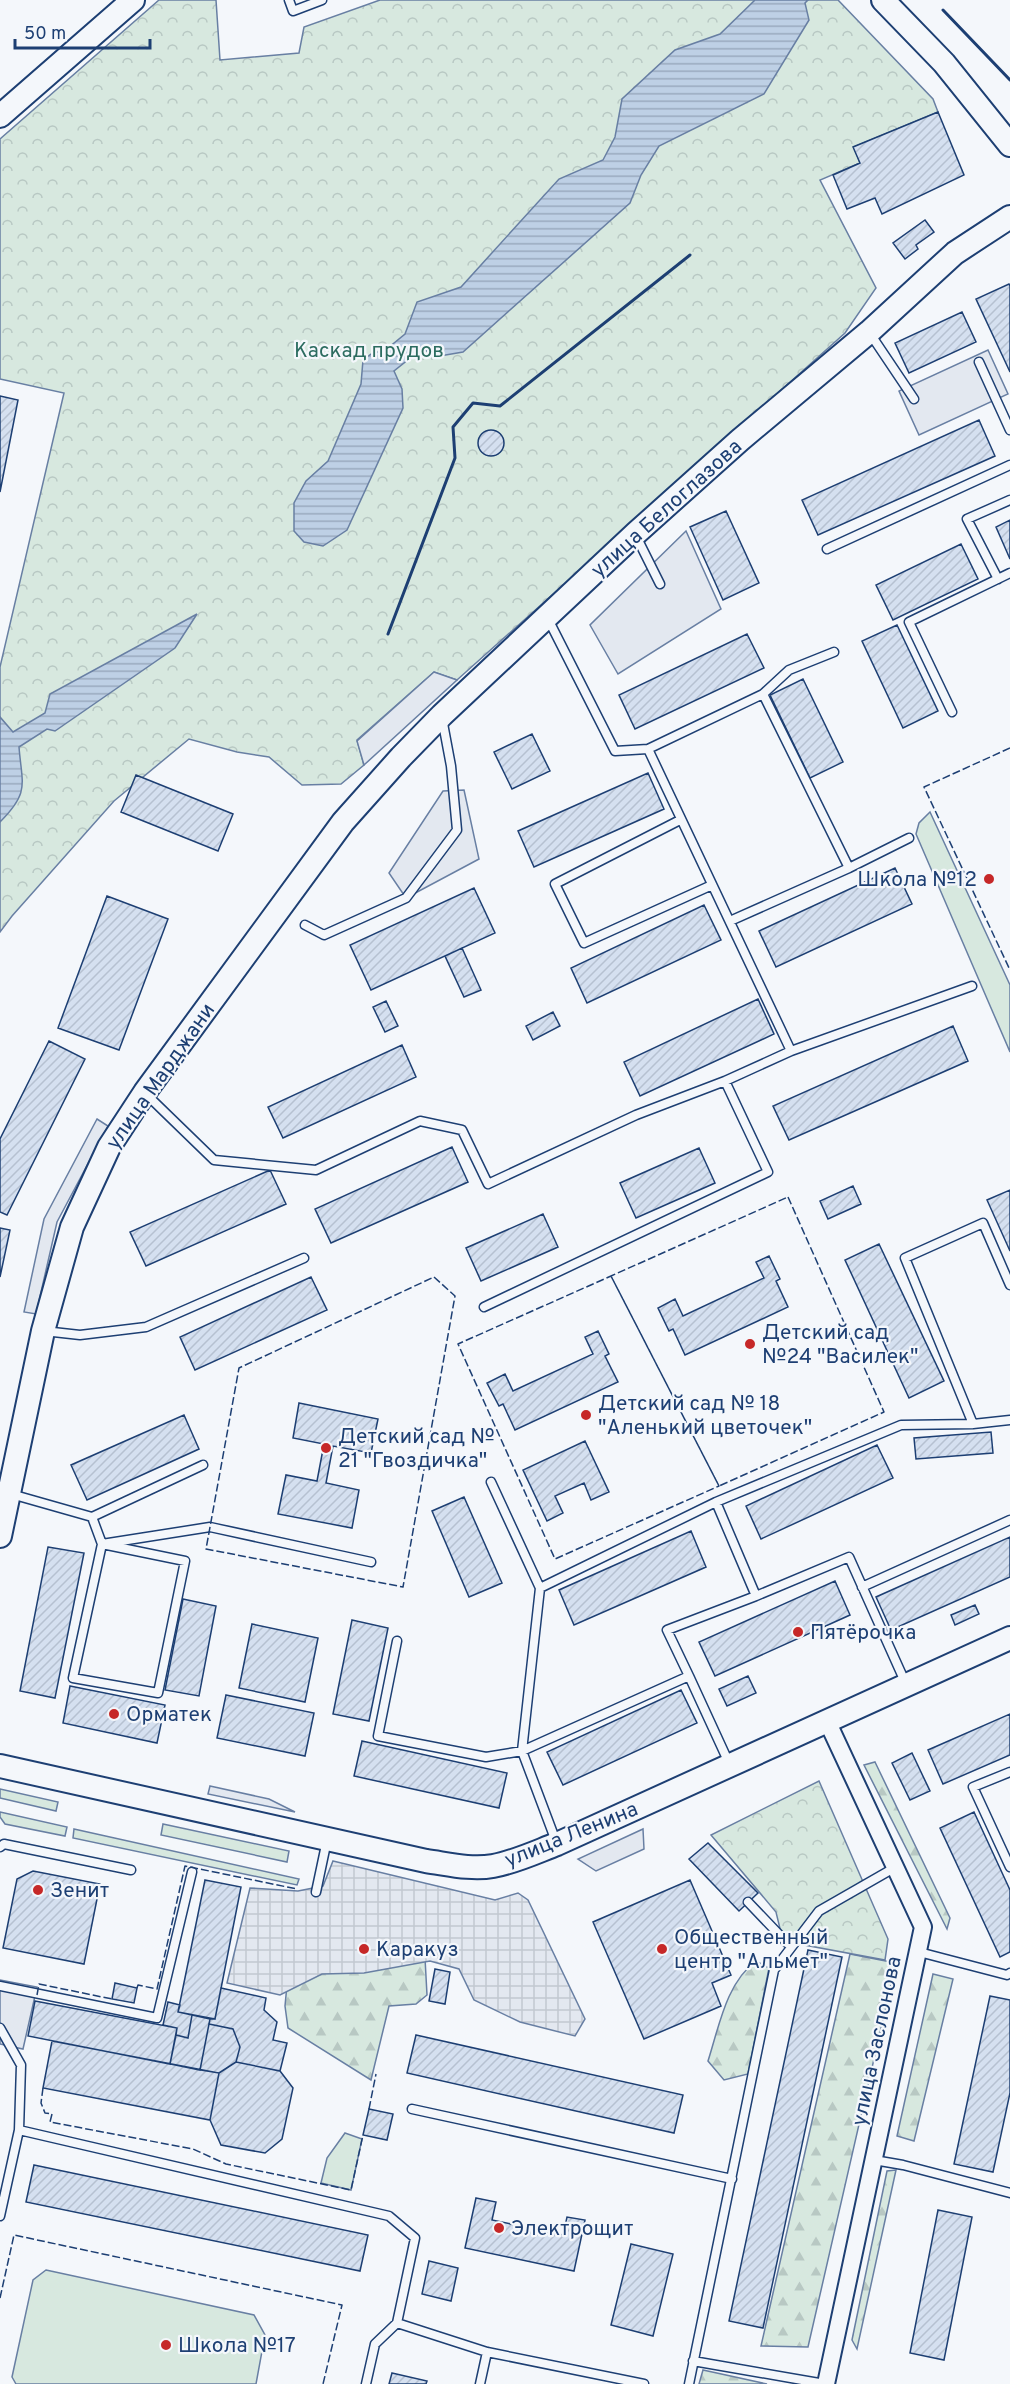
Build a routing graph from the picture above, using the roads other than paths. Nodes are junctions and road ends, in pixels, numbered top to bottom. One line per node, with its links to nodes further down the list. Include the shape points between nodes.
1 (133, 0): 5 (street)
2 (289, 0): 3 (lane, via 293,11)
3 (322, 0)
4 (883, 0): 6 (street, via 944,63)
5 (1, 114)
6 (1010, 145)
7 (1010, 217): 8 (street, улица Белоглазова, via 955,253)
8 (869, 332): 10 (lane); 14 (street, улица Белоглазова)
9 (980, 362): 11 (lane)
10 (914, 399)
11 (1010, 430)
12 (1010, 465): 15 (lane)
13 (1010, 500): 17 (lane, via 967,519)
14 (635, 534): 18 (lane); 19 (street, улица Белоглазова)
15 (827, 549)
16 (1010, 573): 17 (lane)
17 (998, 579): 22 (lane, via 909,622)
18 (660, 584)
19 (547, 617): 23 (street, улица Белоглазова); 24 (lane, via 615,751)
20 (834, 651): 21 (lane, via 789,670)
21 (763, 694): 24 (lane); 28 (lane)
22 (952, 712)
23 (442, 715): 26 (street, улица Белоглазова); 31 (lane, via 457,830 406,898 324,935)
24 (648, 749): 25 (lane)
25 (680, 820): 29 (lane); 29 (lane, via 555,884 584,943)
26 (343, 822): 35 (street, улица Марджани)
27 (909, 838): 28 (lane)
28 (849, 868): 30 (lane)
29 (712, 885): 30 (lane)
30 (730, 921): 33 (lane)
31 (305, 925)
32 (972, 986): 33 (lane)
33 (791, 1051): 34 (lane)
34 (725, 1081): 35 (lane, via 636,1115 488,1184 462,1130 420,1121 316,1170 214,1161); 38 (lane, via 768,1172)
35 (145, 1092): 39 (street, улица Марджани, via 109,1147 72,1227)
36 (304, 1258): 39 (lane, via 146,1327 80,1335)
37 (1010, 1285): 41 (lane, via 982,1223 906,1258)
38 (484, 1307)
39 (43, 1331): 44 (street, улица Марджани)
40 (1010, 1420): 41 (lane)
41 (973, 1424): 45 (lane, via 901,1425)
42 (203, 1465): 46 (lane)
43 (491, 1482): 52 (lane)
44 (10, 1494): 46 (lane); 48 (street, улица Марджани)
45 (716, 1502): 52 (lane); 53 (lane)
46 (92, 1517): 49 (lane)
47 (1010, 1520): 51 (lane)
48 (0, 1536)
49 (102, 1544): 49 (lane, via 185,1561 158,1693 73,1678); 50 (lane, via 210,1527)
50 (371, 1562)
51 (862, 1587): 53 (lane, via 849,1557); 57 (lane)
52 (540, 1588): 59 (lane)
53 (756, 1596): 56 (lane, via 667,1630)
54 (1010, 1638): 57 (street, улица Ленина)
55 (397, 1641): 59 (lane, via 378,1736 486,1757)
56 (689, 1676): 59 (lane); 60 (lane)
57 (907, 1686): 58 (street, улица Ленина)
58 (828, 1723): 60 (street, улица Ленина); 67 (street, улица Заслонова)
59 (522, 1751): 64 (lane)
60 (730, 1765): 64 (street, улица Ленина)
61 (0, 1766): 63 (street, улица Ленина)
62 (1010, 1772): 66 (lane, via 974,1787)
63 (327, 1840): 64 (street, улица Ленина, via 467,1867 500,1864); 70 (lane)
64 (557, 1844)
65 (0, 1847): 68 (lane, via 4,1844)
66 (1010, 1867)
67 (894, 1868): 72 (lane, via 819,1911); 73 (street, улица Заслонова, via 923,1927)
68 (131, 1870)
69 (192, 1872): 75 (lane, via 157,2018)
70 (315, 1892)
71 (748, 1902): 72 (lane)
72 (791, 1947): 80 (lane, via 774,1970)
73 (919, 1952): 74 (lane); 79 (street, улица Заслонова)
74 (1010, 1973)
75 (0, 1986)
76 (0, 2028): 78 (lane, via 21,2065)
77 (412, 2109): 80 (lane)
78 (19, 2130): 82 (lane); 83 (lane, via 389,2216 416,2238)
79 (874, 2160): 81 (lane); 91 (street, улица Заслонова)
80 (732, 2179): 85 (lane)
81 (1010, 2193)
82 (0, 2216)
83 (397, 2323): 84 (lane); 87 (lane, via 375,2344)
84 (487, 2352): 86 (lane); 88 (lane)
85 (693, 2361): 90 (lane); 91 (lane)
86 (598, 2380): 89 (lane)
87 (366, 2384)
88 (480, 2384)
89 (644, 2384)
90 (689, 2384)
91 (825, 2384)

